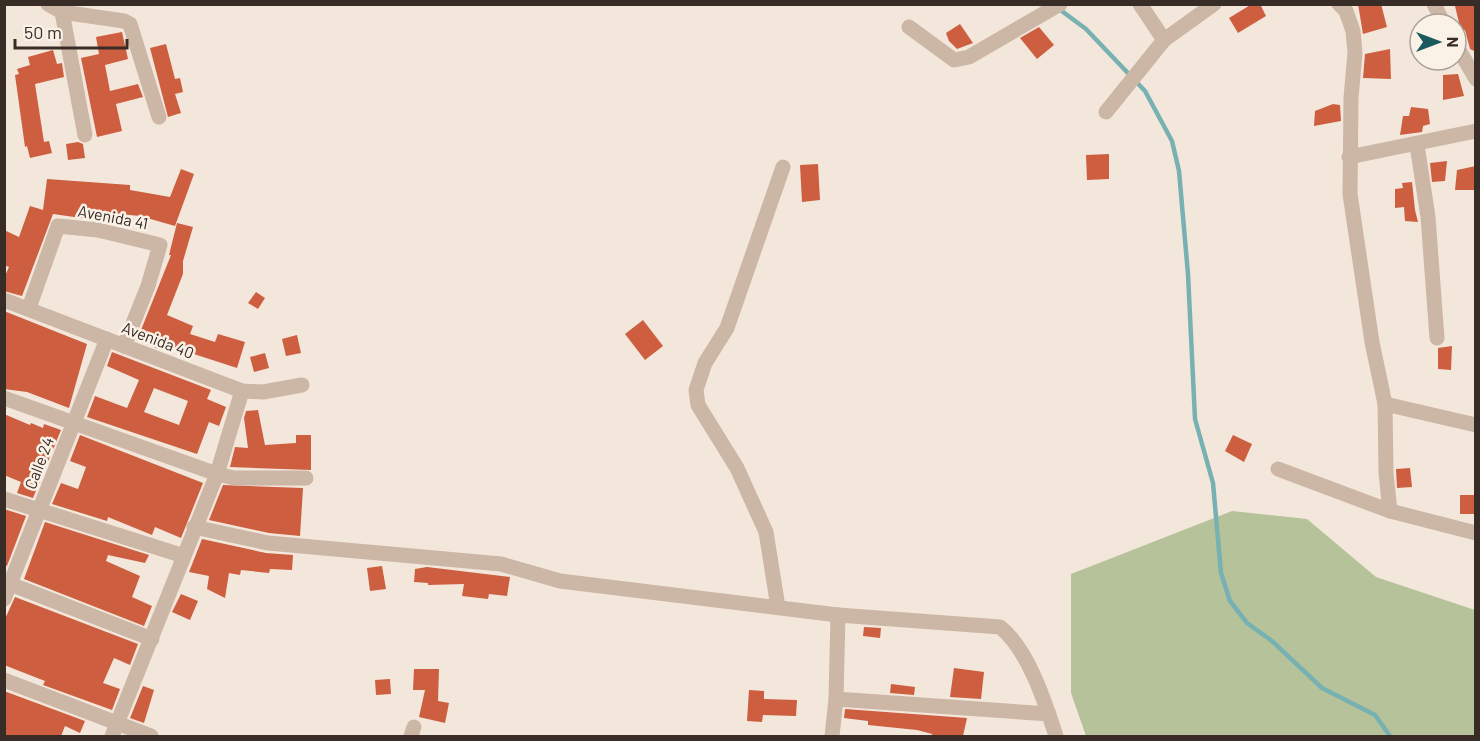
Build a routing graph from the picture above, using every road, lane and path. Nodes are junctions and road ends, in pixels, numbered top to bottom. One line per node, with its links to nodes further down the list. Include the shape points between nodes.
1 (48, 4): 6 (street)
2 (1060, 4): 7 (street, via 969,57 954,60)
3 (1140, 4): 8 (street)
4 (1214, 4): 8 (street)
5 (1339, 4): 16 (street, via 1353,31 1355,53)
6 (62, 12): 12 (street, via 130,24); 14 (street)
7 (909, 27)
8 (1164, 40): 11 (street)
9 (1468, 65): 10 (street)
10 (1476, 79)
11 (1106, 112)
12 (159, 117)
13 (1476, 131): 15 (street)
14 (85, 135)
15 (1417, 145): 16 (street); 20 (street, via 1428,217)
16 (1349, 157): 26 (street, via 1350,194)
17 (783, 167): 40 (street, via 727,328 705,363 696,390 698,405 737,468 766,532)
18 (4, 300): 19 (street, Avenida 40)
19 (29, 308): 21 (street, Avenida 40); 22 (street, Avenida 41, via 58,226 98,230 160,245)
20 (1437, 338)
21 (107, 339): 22 (street, Avenida 40); 27 (street, Calle 24)
22 (124, 346): 24 (street, Avenida 40)
23 (302, 385): 24 (street, Avenida 40)
24 (242, 391): 30 (street)
25 (4, 398): 27 (street)
26 (1385, 404): 28 (street); 34 (street)
27 (73, 424): 30 (street); 33 (street, Calle 24)
28 (1476, 425)
29 (1278, 469): 34 (street)
30 (217, 474): 31 (street, via 234,478); 35 (street)
31 (306, 478)
32 (4, 499): 33 (street)
33 (39, 510): 37 (street); 38 (street, Calle 24)
34 (1390, 511): 36 (street)
35 (194, 527): 37 (street); 40 (street, via 268,543 501,564 560,581)
36 (1476, 533)
37 (184, 556): 42 (street)
38 (10, 584): 39 (street, Calle 24); 42 (street)
39 (4, 599)
40 (778, 607): 41 (street)
41 (838, 615): 44 (street); 45 (street, via 1000,627 1012,636 1024,657)
42 (152, 639): 46 (street)
43 (4, 680): 46 (street)
44 (836, 699): 45 (street); 48 (street)
45 (1049, 714): 49 (street)
46 (115, 731): 47 (street)
47 (152, 736)
48 (831, 736)
49 (1056, 736)

